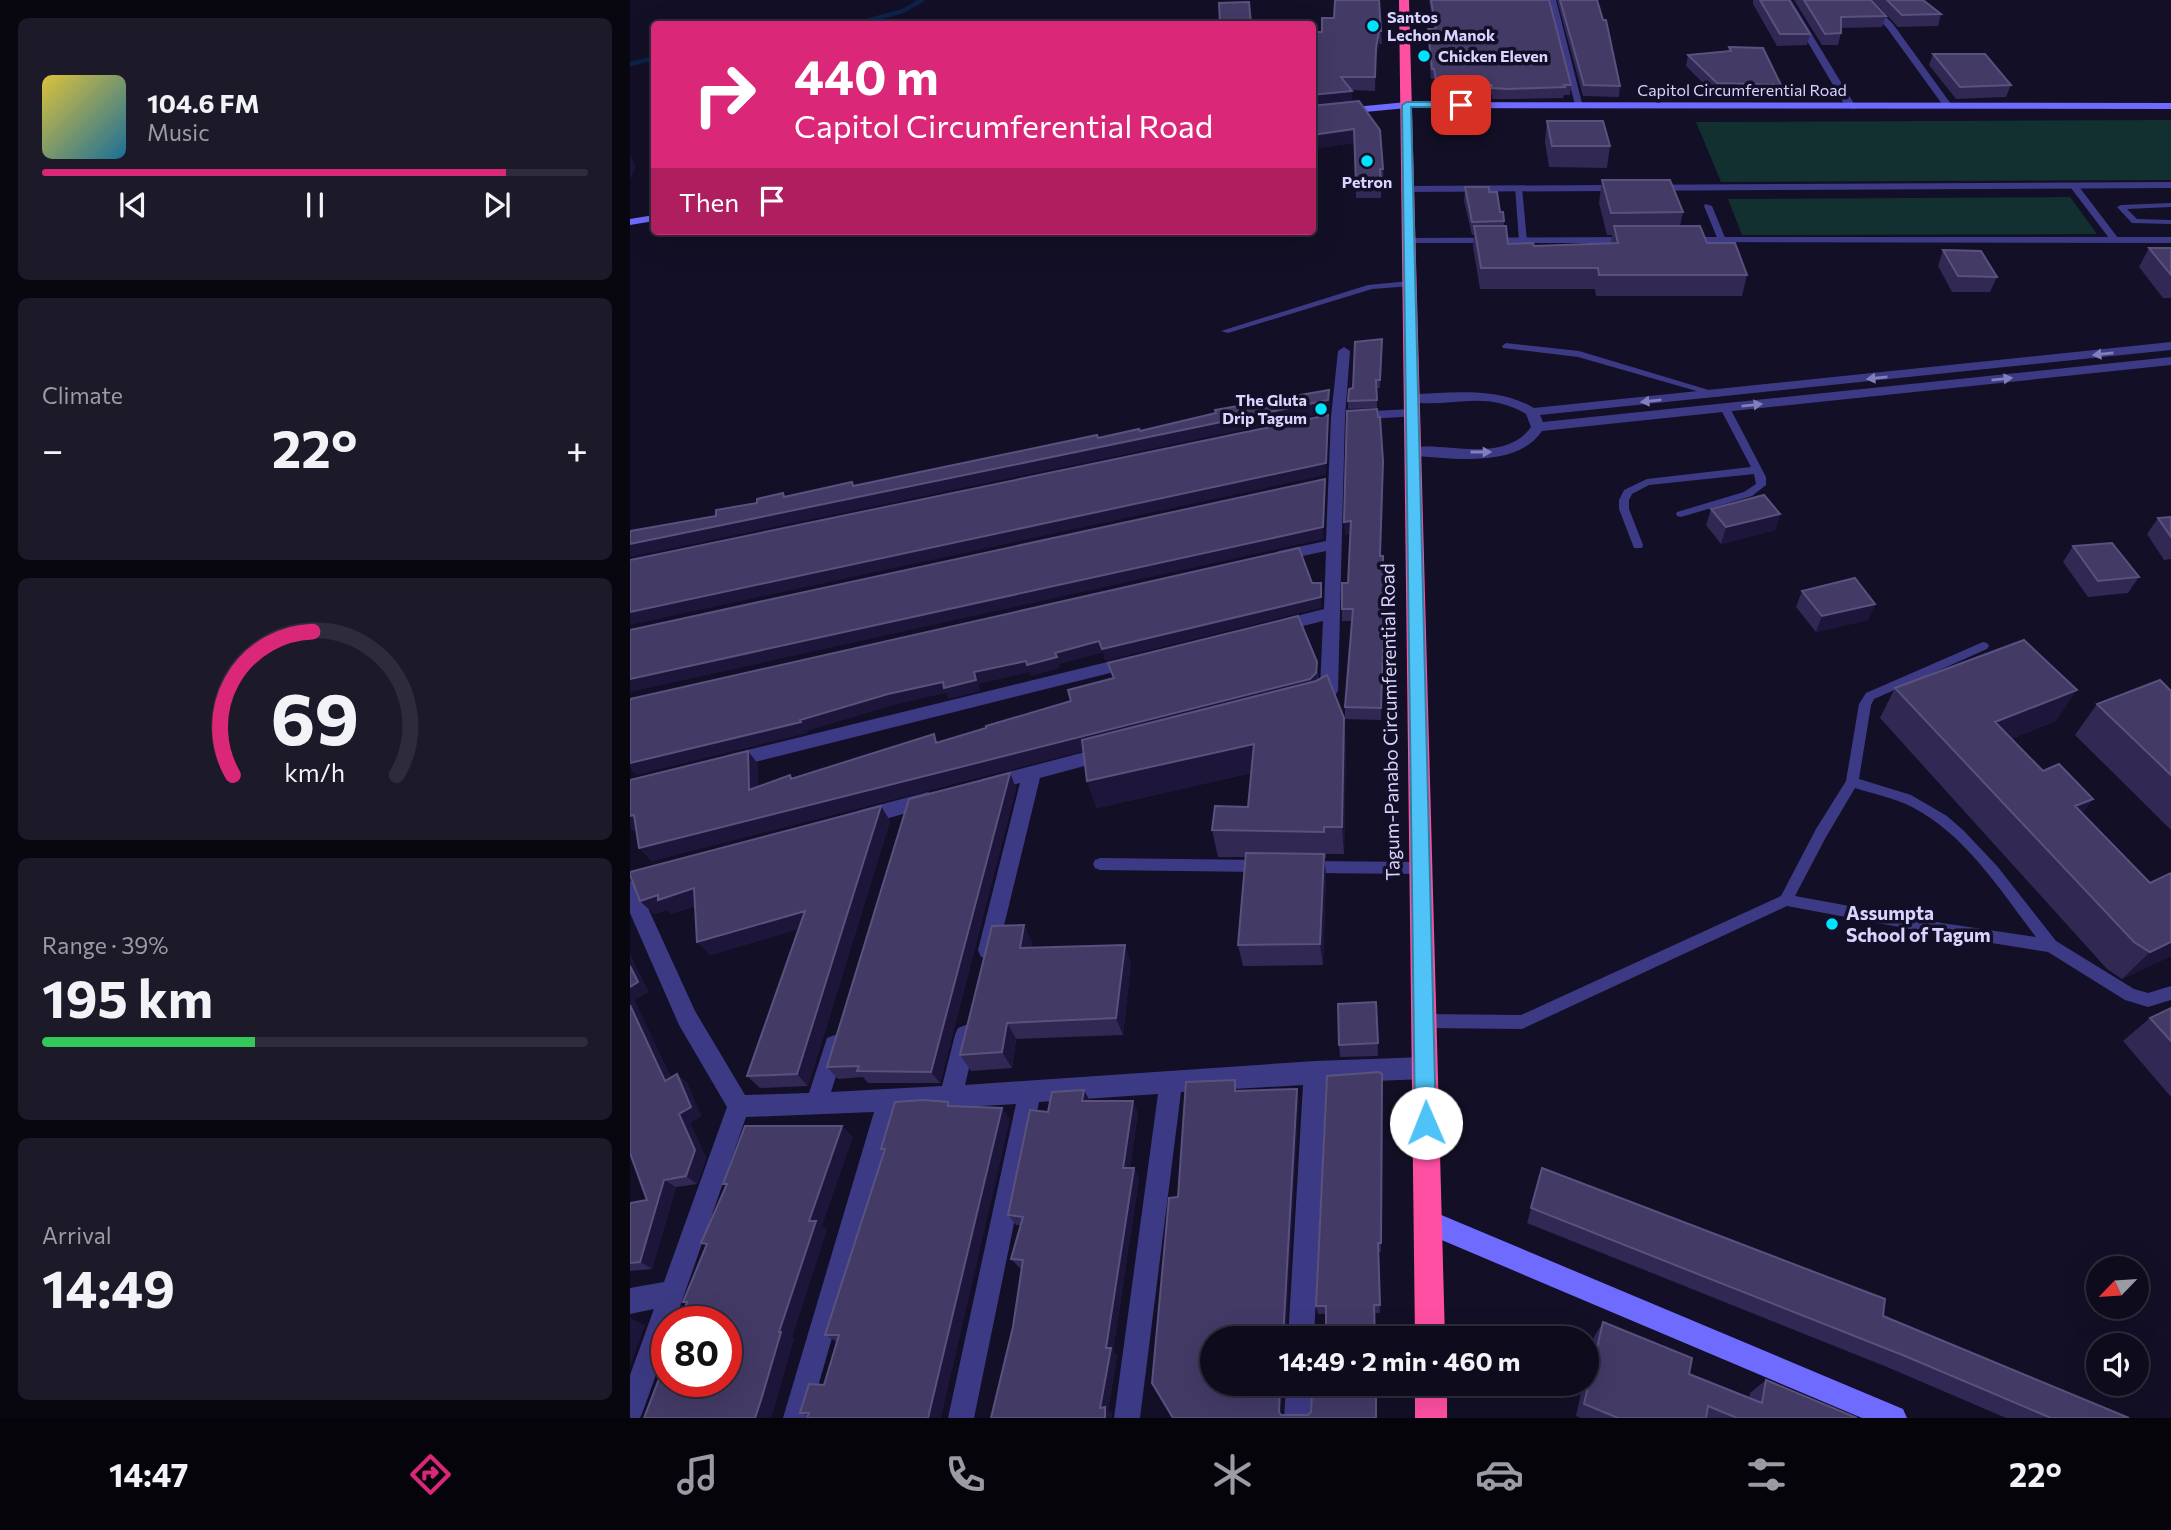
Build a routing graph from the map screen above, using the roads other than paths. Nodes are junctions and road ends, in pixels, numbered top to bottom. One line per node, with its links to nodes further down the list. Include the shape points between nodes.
1 (1404, 0): 5 (highway, Tagum-Panabo Circumferential Road)
2 (1552, 0): 6 (street)
3 (1787, 0): 9 (street)
4 (1864, 0): 7 (street, via 1890,26)
5 (1407, 105): 6 (main road, Capitol Circumferential Road); 10 (main road, Capitol Circumferential Road); 14 (highway, Tagum-Panabo Circumferential Road)
6 (1580, 105): 9 (main road, Capitol Circumferential Road)
7 (1948, 106): 8 (main road, Capitol Circumferential Road); 9 (main road, Capitol Circumferential Road)
8 (2171, 106)
9 (1851, 107)
10 (1316, 114)
11 (2171, 185): 12 (street)
12 (2074, 186): 13 (street); 24 (lane)
13 (1518, 188): 14 (street); 20 (lane)
14 (1406, 189): 26 (highway, Tagum-Panabo Circumferential Road)
15 (2171, 205): 19 (lane, via 2121,207 2135,221)
16 (1708, 206): 23 (lane)
17 (651, 218): 18 (main road)
18 (630, 222)
19 (2171, 222)
20 (1523, 240): 21 (street); 26 (street)
21 (1645, 240)
22 (1668, 240): 23 (street)
23 (1722, 240): 24 (street)
24 (2115, 240): 25 (street)
25 (2171, 240)
26 (1408, 241): 27 (highway, Tagum-Panabo Circumferential Road)
27 (1409, 284): 28 (lane, via 1364,289); 36 (highway, Tagum-Panabo Circumferential Road)
28 (1225, 331)
29 (1506, 346): 35 (lane, via 1579,354)
30 (2171, 346): 33 (street, one-way to 33)
31 (1344, 351): 40 (street)
32 (2171, 361): 34 (street, one-way to 32)
33 (1950, 370): 34 (street); 35 (street, one-way to 35)
34 (1962, 384): 37 (street, one-way to 34)
35 (1717, 394): 37 (street); 38 (street, one-way to 38)
36 (1411, 405): 39 (street, via 1499,399); 40 (street); 43 (highway, Tagum-Panabo Circumferential Road)
37 (1725, 408): 41 (street); 44 (lane)
38 (1573, 409): 39 (street); 41 (street)
39 (1532, 412): 42 (street)
40 (1331, 419): 46 (street)
41 (1578, 424): 42 (street)
42 (1538, 427): 43 (street, one-way to 42, via 1510,450 1530,440)
43 (1413, 453): 64 (highway, Tagum-Panabo Circumferential Road)
44 (1757, 470): 45 (lane, via 1761,485 1757,490); 47 (lane, via 1636,486 1623,500)
45 (1681, 514)
46 (1335, 544): 48 (street); 49 (street)
47 (1638, 545)
48 (1267, 559)
49 (1333, 613): 50 (street); 53 (street, via 1329,691)
50 (1265, 629)
51 (1983, 646): 57 (lane, via 1870,696)
52 (1144, 659): 55 (street)
53 (1305, 703)
54 (1123, 749): 56 (street)
55 (711, 766)
56 (1032, 772): 58 (street); 68 (street)
57 (1852, 782): 66 (lane); 67 (lane, via 1896,794 1947,824 1971,846)
58 (970, 789)
59 (945, 796): 60 (street)
60 (907, 806): 61 (street); 62 (street)
61 (841, 823)
62 (900, 832)
63 (1100, 864): 64 (lane)
64 (1421, 868): 71 (highway, Tagum-Panabo Circumferential Road)
65 (634, 880): 80 (street, via 687,1018)
66 (1786, 900): 67 (lane); 71 (lane, via 1522,1022)
67 (2051, 946): 69 (lane, via 2130,995 2148,1000)
68 (981, 975)
69 (2171, 993)
70 (971, 1015): 77 (street)
71 (1424, 1021): 73 (highway, Tagum-Panabo Circumferential Road)
72 (841, 1025): 79 (street)
73 (1425, 1068): 74 (street); 81 (highway, Tagum-Panabo Circumferential Road)
74 (1315, 1072): 75 (street); 84 (street)
75 (1171, 1081): 76 (street); 91 (street)
76 (1030, 1091): 77 (street); 90 (street)
77 (951, 1096): 78 (street)
78 (889, 1099): 79 (street); 89 (street)
79 (817, 1102): 80 (street)
80 (739, 1106): 82 (street)
81 (1427, 1221): 85 (highway, Tagum-Panabo Circumferential Road); 94 (main road)
82 (672, 1293): 83 (street); 88 (street)
83 (630, 1301)
84 (1302, 1326)
85 (1430, 1326)
86 (1298, 1396): 92 (street)
87 (1431, 1396): 93 (highway)
88 (630, 1411)
89 (796, 1418)
90 (961, 1418)
91 (1127, 1418)
92 (1297, 1418)
93 (1431, 1418)
94 (1894, 1418)

